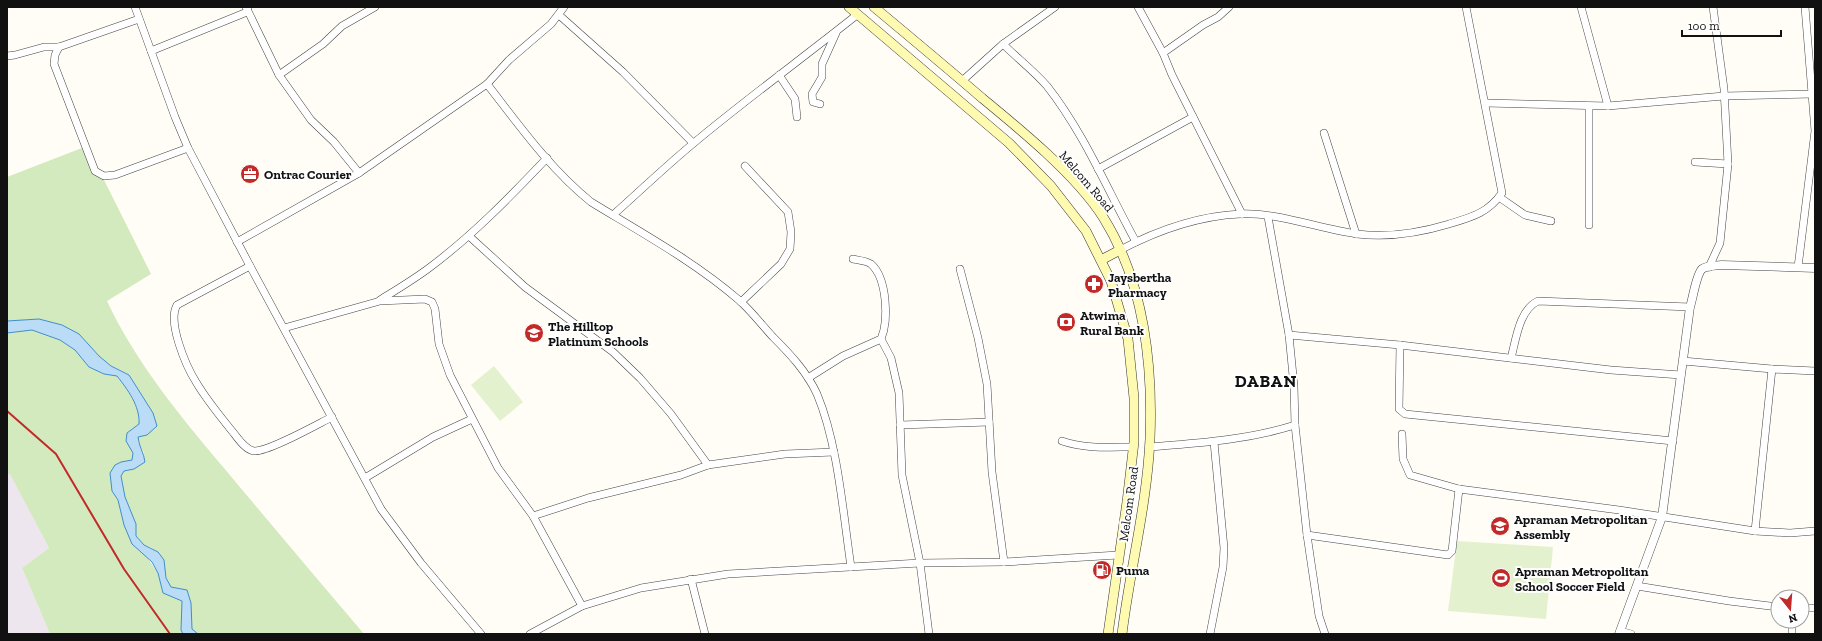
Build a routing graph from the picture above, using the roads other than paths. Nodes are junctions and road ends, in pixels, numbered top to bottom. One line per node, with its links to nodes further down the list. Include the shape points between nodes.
1 (135, 7): 16 (street)
2 (375, 7): 25 (street, via 342,26 323,44)
3 (564, 7): 15 (street)
4 (849, 7): 14 (main road)
5 (874, 7): 26 (main road, Melcom Road)
6 (1055, 7): 19 (street)
7 (1138, 7): 22 (street)
8 (1229, 7): 22 (street)
9 (1466, 7): 30 (street)
10 (1581, 7): 33 (street)
11 (1713, 7): 29 (street)
12 (1805, 7): 17 (street)
13 (247, 9): 21 (street); 25 (street)
14 (858, 14): 18 (street); 58 (main road, via 1010,143 1051,186 1086,231)
15 (559, 15): 27 (street, via 509,60); 38 (street, via 623,72)
16 (139, 19): 20 (street); 21 (street)
17 (1811, 24): 28 (street)
18 (836, 32): 24 (street); 31 (street, via 822,64 822,77 812,94 813,102)
19 (1003, 44): 26 (street); 44 (street, via 1046,85 1077,131)
20 (59, 47): 23 (street, via 44,47); 39 (street, via 54,64 95,171 104,176 115,175)
21 (151, 51): 39 (street)
22 (1163, 53): 35 (street)
23 (7, 56)
24 (779, 75): 34 (street, via 795,99); 38 (street)
25 (279, 76): 45 (street, via 311,120 334,142)
26 (962, 81): 56 (main road, Melcom Road, via 1013,124 1073,181 1103,218)
27 (487, 84): 40 (street); 45 (street)
28 (1813, 94): 29 (street); 36 (street)
29 (1724, 96): 33 (street); 42 (street)
30 (1486, 103): 32 (street); 46 (street, via 1501,179)
31 (820, 104)
32 (1589, 106): 33 (street); 51 (street)
33 (1608, 106)
34 (797, 117)
35 (1193, 117): 44 (street); 47 (street)
36 (1815, 131): 61 (street)
37 (1324, 133): 52 (street)
38 (693, 143): 48 (street)
39 (188, 148): 54 (street)
40 (547, 158): 48 (street, via 581,193); 53 (street)
41 (1695, 162): 42 (street)
42 (1728, 164): 60 (street, via 1720,243)
43 (745, 166): 65 (street, via 788,212 791,232 790,249 781,264)
44 (1098, 169): 55 (street)
45 (359, 173): 54 (street)
46 (1500, 197): 50 (street, via 1525,214); 52 (street, via 1484,211 1465,220 1421,232 1384,236)
47 (1242, 214): 49 (street); 55 (street, via 1182,223)
48 (613, 216): 65 (street, via 681,257)
49 (1268, 216): 52 (street); 68 (street)
50 (1551, 221)
51 (1589, 225)
52 (1356, 234)
53 (469, 236): 64 (street, via 428,269); 89 (street, via 525,287 613,352 671,414)
54 (237, 242): 59 (street)
55 (1136, 242): 56 (street)
56 (1120, 250): 58 (main road); 87 (main road, Melcom Road, via 1132,282 1148,352)
57 (853, 259): 69 (street, via 870,263 879,274 886,310 885,329)
58 (1102, 260): 86 (main road, via 1128,339 1134,398)
59 (250, 266): 67 (street); 77 (street, via 177,305 174,310 177,337 196,382 248,450 271,447)
60 (1709, 266): 61 (street); 66 (street, via 1698,275)
61 (1798, 268): 62 (street)
62 (1815, 268)
63 (960, 269): 79 (street, via 982,360 989,400)
64 (380, 300): 67 (street); 78 (street, via 425,299 432,302 438,344)
65 (741, 302): 76 (street)
66 (1690, 307): 71 (street, via 1538,301 1522,319); 72 (street)
67 (284, 328): 77 (street)
68 (1289, 334): 70 (street); 80 (street)
69 (880, 339): 76 (street, via 843,356); 81 (street, via 895,370)
70 (1400, 344): 71 (street); 83 (street, via 1399,409 1405,414)
71 (1511, 358): 75 (street)
72 (1683, 361): 73 (street); 75 (street)
73 (1772, 369): 74 (street); 94 (street)
74 (1815, 371)
75 (1681, 375): 83 (street)
76 (808, 378): 88 (street, via 817,394)
77 (332, 417): 90 (street)
78 (472, 419): 90 (street, via 433,437); 92 (street, via 498,468)
79 (989, 422): 81 (street); 100 (street, via 992,472)
80 (1295, 424): 85 (street, via 1273,432); 96 (street)
81 (900, 425): 99 (street, via 902,475)
82 (1402, 434): 91 (street, via 1403,459 1410,475)
83 (1673, 441): 93 (street)
84 (1062, 442): 86 (street, via 1086,446)
85 (1214, 442): 87 (street); 113 (street, via 1224,548 1223,567)
86 (1133, 447): 97 (main road)
87 (1149, 447): 98 (main road, Melcom Road)
88 (834, 452): 89 (street, via 785,454); 101 (street)
89 (708, 465): 92 (street, via 688,473 588,498)
90 (365, 478): 107 (street, via 399,534)
91 (1459, 489): 93 (street); 96 (street, via 1452,551 1448,555)
92 (533, 516): 104 (street)
93 (1662, 517): 94 (street); 103 (street)
94 (1755, 531): 95 (street)
95 (1815, 531)
96 (1307, 536): 114 (street)
97 (1118, 555): 98 (main road); 100 (street); 111 (main road)
98 (1134, 558): 112 (main road, Melcom Road)
99 (920, 562): 100 (street); 101 (street); 110 (street)
100 (1004, 562)
101 (850, 567): 102 (street, via 728,574)
102 (691, 579): 104 (street, via 641,588); 109 (street)
103 (1637, 586): 105 (street, via 1729,602); 106 (street)
104 (582, 606): 108 (street)
105 (1770, 606)
106 (1619, 632): 115 (street)
107 (481, 634)
108 (530, 634)
109 (705, 634)
110 (929, 634)
111 (1108, 634)
112 (1122, 634)
113 (1210, 634)
114 (1325, 634)
115 (1631, 634)

